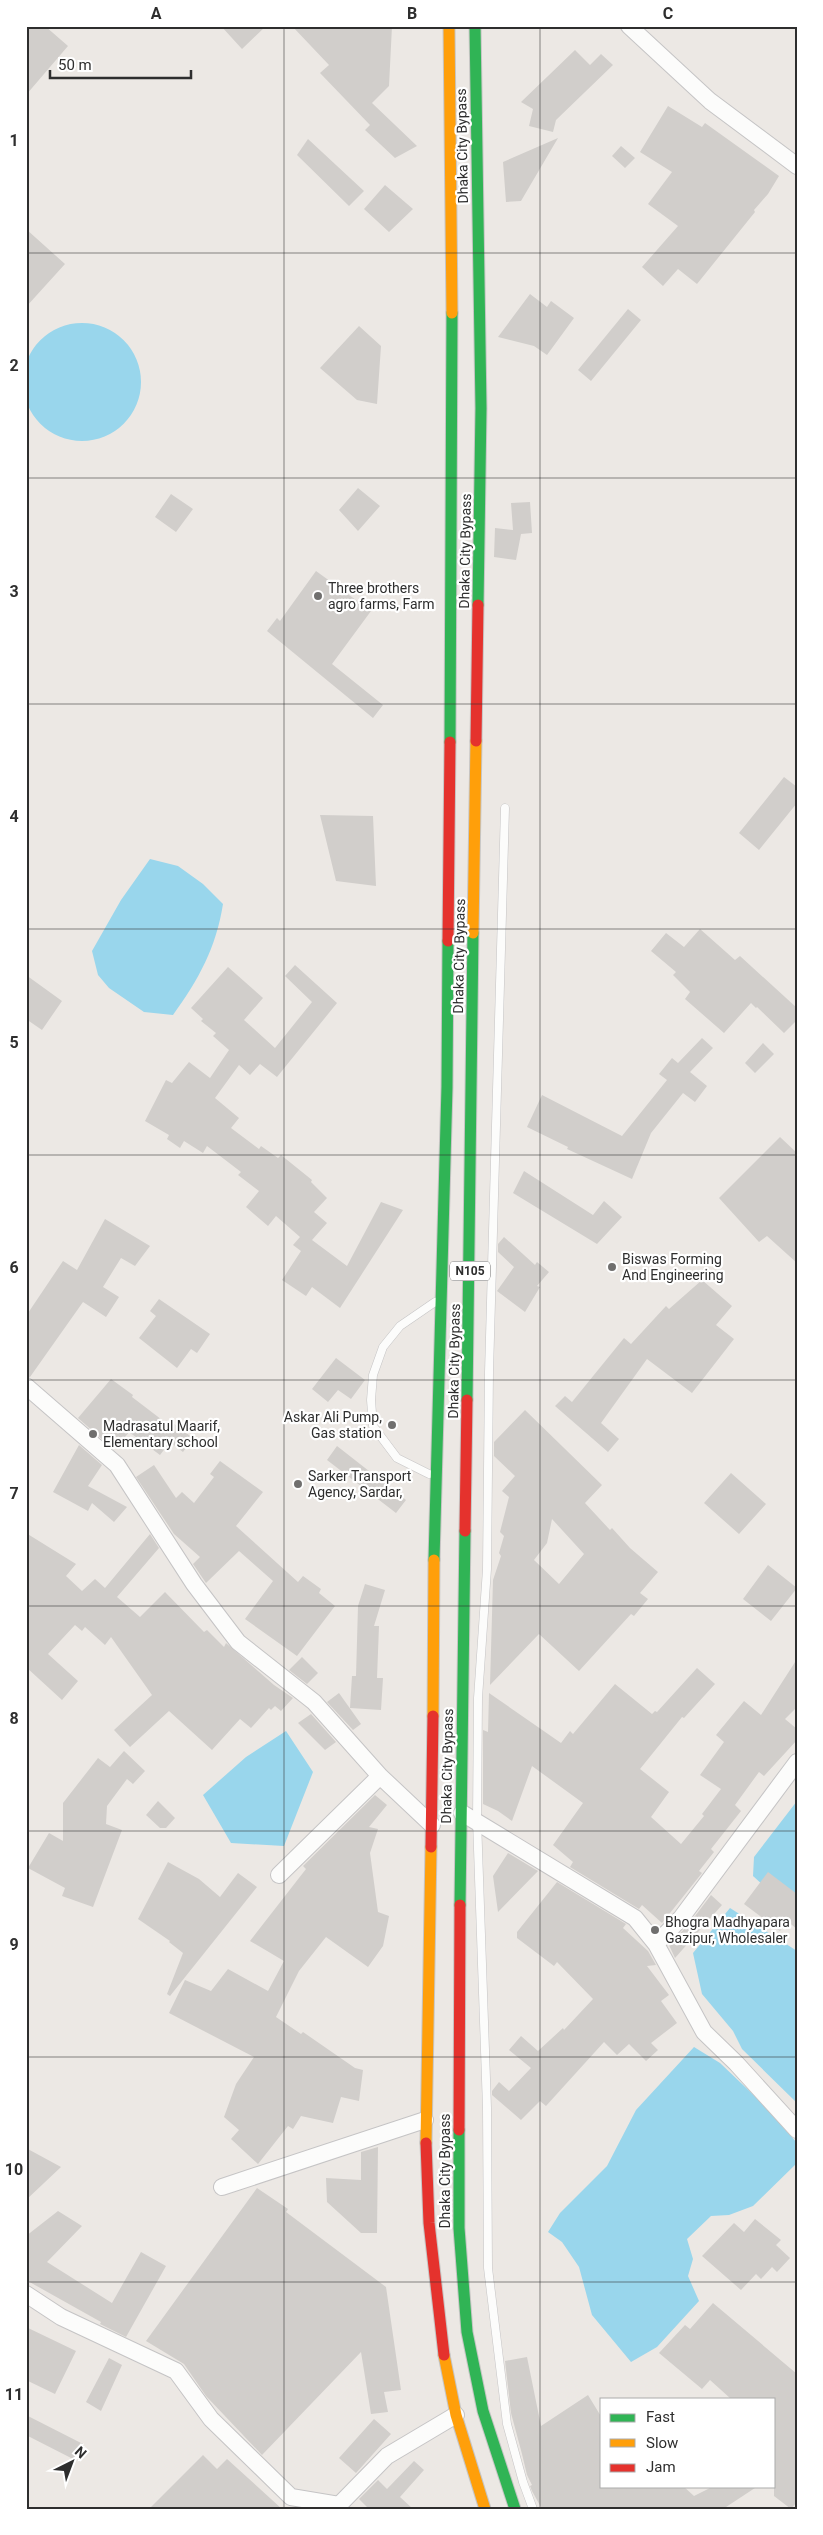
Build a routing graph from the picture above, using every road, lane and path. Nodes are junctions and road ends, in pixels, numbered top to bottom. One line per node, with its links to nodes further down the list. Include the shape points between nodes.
1 (449, 26): 6 (highway, via 453,412 447,1087)
2 (475, 26): 11 (highway, Dhaka City Bypass / N105, via 482,408)
3 (629, 26): 4 (street, via 710,101)
4 (797, 166)
5 (505, 808): 12 (lane, via 489,1372 487,1569 478,1698)
6 (440, 1298): 8 (highway); 8 (lane, via 400,1326 382,1348 373,1375 370,1400 373,1426 397,1458)
7 (26, 1386): 10 (street, via 117,1466 194,1584 238,1642 314,1702)
8 (435, 1478): 13 (highway)
9 (797, 1762): 15 (street, via 680,1918)
10 (380, 1776): 13 (street); 14 (street)
11 (462, 1813): 12 (street); 22 (highway, Dhaka City Bypass / N105, via 459,2228 467,2332 484,2411)
12 (477, 1820): 15 (street, via 635,1918); 23 (lane, via 487,2108 488,2268 507,2424)
13 (432, 1825): 16 (highway)
14 (279, 1875)
15 (656, 1944): 17 (street, via 704,2032)
16 (425, 2120): 18 (street); 20 (highway, via 429,2223 440,2331)
17 (797, 2130)
18 (222, 2187)
19 (26, 2294): 20 (street, via 61,2316 176,2371 211,2419 291,2497 339,2505 387,2456)
20 (456, 2414): 21 (highway)
21 (485, 2509)
22 (515, 2509)
23 (534, 2509)

